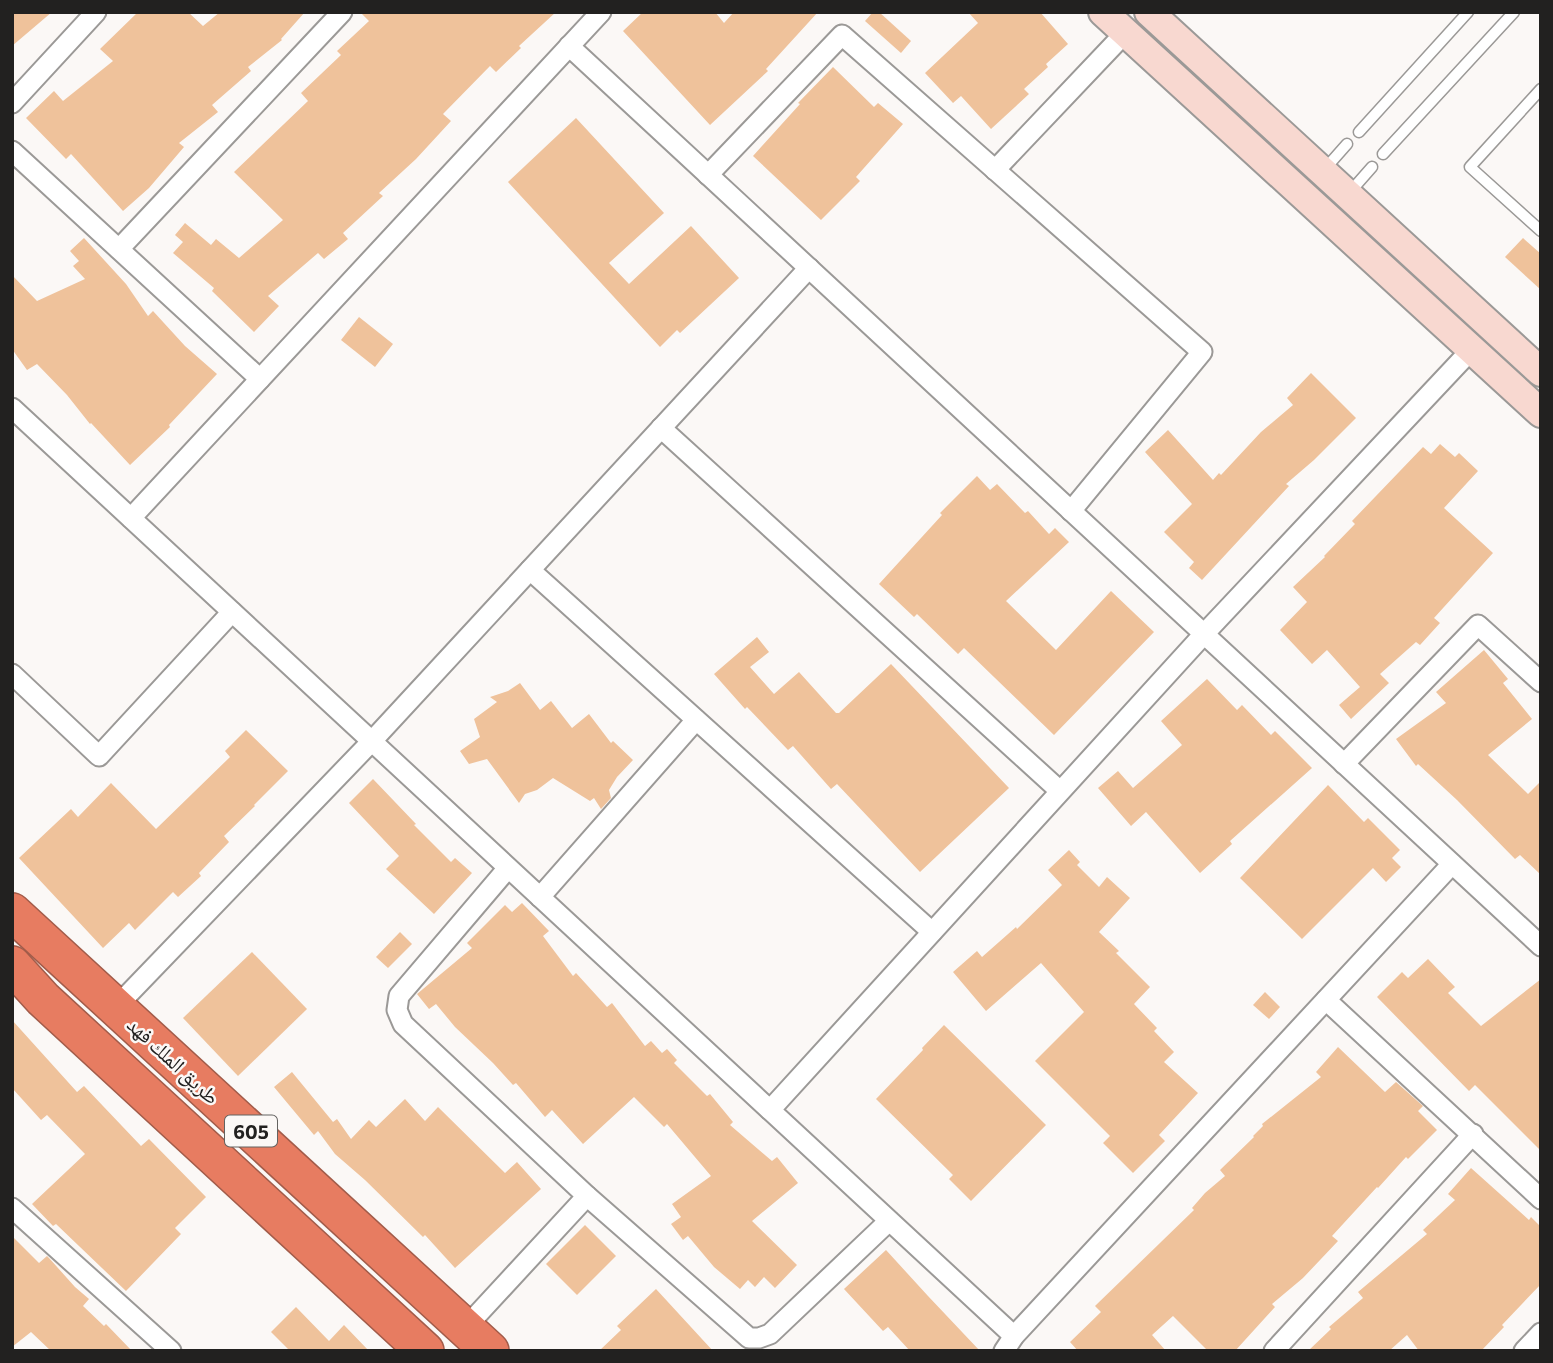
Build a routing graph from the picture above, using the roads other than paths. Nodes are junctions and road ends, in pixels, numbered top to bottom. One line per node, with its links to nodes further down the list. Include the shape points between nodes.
1 (96, 12): 11 (street)
2 (342, 12): 22 (street)
3 (601, 12): 9 (street)
4 (1103, 12): 8 (street)
5 (1149, 12): 18 (street)
6 (1468, 12): 12 (lane)
7 (1514, 12): 15 (lane)
8 (1125, 33): 17 (street); 24 (street)
9 (569, 46): 19 (street); 26 (street)
10 (1541, 89): 21 (lane, via 1470,167)
11 (12, 103)
12 (1359, 132)
13 (1347, 144): 18 (lane)
14 (12, 151): 22 (street)
15 (1384, 154)
16 (1372, 167): 20 (lane)
17 (995, 170): 19 (street, via 842,35); 30 (street, via 1202,352)
18 (1322, 173): 20 (street)
19 (708, 175): 23 (street)
20 (1347, 195): 25 (street)
21 (1541, 231)
22 (119, 249): 26 (street)
23 (808, 268): 29 (street); 30 (street)
24 (1472, 349): 28 (street); 34 (street)
25 (1541, 372)
26 (260, 379): 31 (street)
27 (12, 408): 31 (street)
28 (1541, 413)
29 (661, 428): 32 (street); 40 (street)
30 (1071, 511): 34 (street)
31 (131, 518): 33 (street)
32 (530, 570): 37 (street); 38 (street)
33 (232, 612): 35 (street, via 99,756); 38 (street)
34 (1204, 634): 39 (street); 40 (street)
35 (12, 674)
36 (1541, 682): 39 (street, via 1478,625)
37 (696, 720): 43 (street); 45 (street)
38 (372, 741): 42 (street); 51 (street)
39 (1344, 764): 41 (street)
40 (1060, 791): 45 (street)
41 (1452, 864): 46 (street); 50 (street)
42 (508, 868): 43 (street); 54 (street, via 399,996 397,1010 403,1024)
43 (540, 897): 52 (street)
44 (12, 912): 51 (highway, طريق الملك فهد / 605)
45 (932, 932): 52 (street)
46 (1541, 946)
47 (12, 965): 49 (highway, طريق الملك فهد / 605)
48 (12, 976): 49 (street)
49 (43, 999): 62 (highway, طريق الملك فهد / 605)
50 (1326, 1000): 53 (street); 60 (street)
51 (116, 1007): 59 (highway, طريق الملك فهد / 605)
52 (770, 1110): 57 (street)
53 (1473, 1134): 55 (street); 63 (street)
54 (587, 1196): 57 (street, via 749,1338 770,1334); 59 (street)
55 (1541, 1199)
56 (12, 1208): 61 (street)
57 (890, 1221): 60 (street)
58 (1541, 1333): 64 (street)
59 (477, 1339)
60 (1009, 1344)
61 (171, 1351)
62 (425, 1351)
63 (1274, 1351)
64 (1524, 1351)

